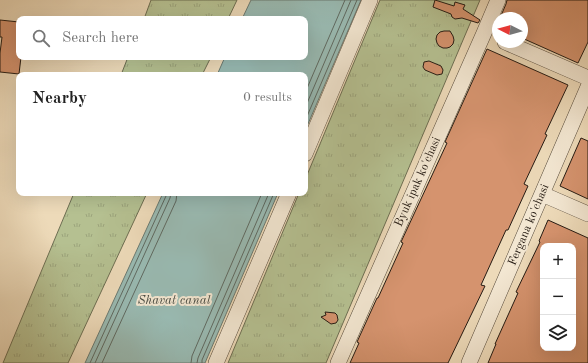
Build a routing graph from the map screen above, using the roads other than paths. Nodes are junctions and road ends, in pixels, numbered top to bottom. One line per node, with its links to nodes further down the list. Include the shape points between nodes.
1 (370, 0): 8 (street)
2 (498, 0): 3 (street, Byuk ipak ko'chasi)
3 (484, 33): 4 (street); 13 (street, Byuk ipak ko'chasi)
4 (492, 36)
5 (519, 48): 6 (street)
6 (588, 78)
7 (588, 87): 9 (street, Fergana ko'chasi)
8 (308, 147)
9 (542, 194): 11 (street); 14 (street, Fergana ko'chasi)
10 (288, 196): 12 (street)
11 (588, 214)
12 (216, 363)
13 (338, 363)
14 (469, 363)

